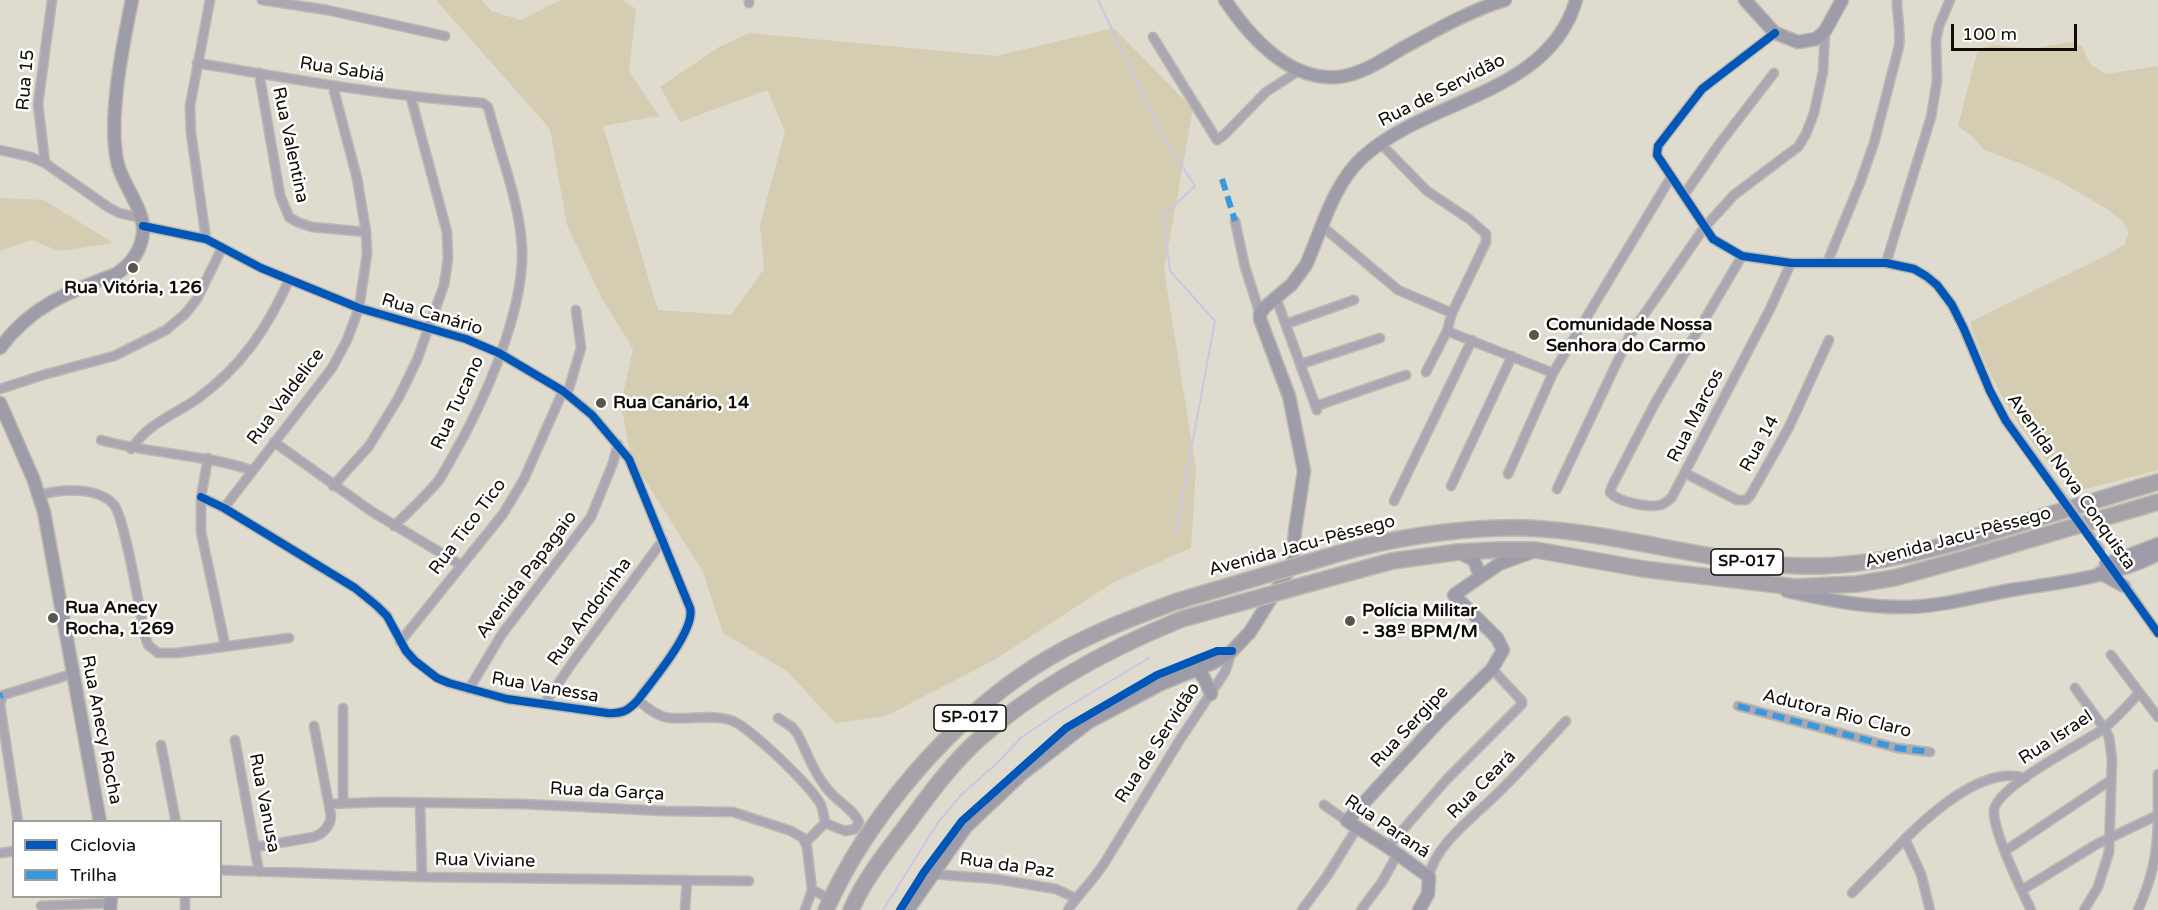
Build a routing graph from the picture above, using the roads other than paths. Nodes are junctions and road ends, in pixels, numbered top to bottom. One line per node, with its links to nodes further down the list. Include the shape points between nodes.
1 (52, 0): 25 (street, Rua 15, via 38,104)
2 (132, 0): 29 (street, via 119,72 116,150 118,165)
3 (210, 0): 16 (street)
4 (262, 0): 14 (street)
5 (1226, 0): 17 (street, via 1256,39)
6 (1505, 0): 17 (street, via 1455,20 1352,73 1340,77)
7 (1576, 0): 23 (street, Rua de Servidão, via 1560,37 1523,70)
8 (1745, 0): 13 (street)
9 (1842, 0): 12 (street)
10 (1898, 0): 37 (street, via 1899,46 1874,143)
11 (1950, 0): 38 (street, via 1936,40 1937,81 1931,117)
12 (1825, 31): 13 (street, via 1807,42); 31 (street, via 1823,72 1806,134 1797,147 1740,189)
13 (1775, 33): 26 (street, Avenida Nova Conquista, via 1702,89 1658,146 1657,155)
14 (445, 36)
15 (1153, 37): 17 (street, via 1217,140 1266,92)
16 (197, 63): 18 (street, Rua Sabiá); 33 (street, via 190,115)
17 (1300, 70)
18 (259, 73): 20 (street, Rua Sabiá); 32 (street, Rua Valentina, via 280,195 290,217 312,227)
19 (1774, 74): 27 (street)
20 (333, 87): 21 (street, Rua Sabiá); 32 (street, Rua Valdelice, via 357,178)
21 (411, 98): 22 (street, Rua Sabiá); 47 (street, via 447,232 444,285)
22 (483, 103): 53 (street, Rua Tucano, via 488,107 511,184 521,236 522,270)
23 (1380, 143): 30 (street, Rua de Servidão, via 1343,181); 44 (street, via 1427,191 1486,234 1486,242)
24 (0, 150): 25 (street, Rua Canário)
25 (45, 164): 29 (street, Rua Canário, via 108,207)
26 (1671, 177): 27 (street, Avenida Nova Conquista); 57 (street)
27 (1684, 195): 31 (street, Avenida Nova Conquista)
28 (1235, 221): 45 (street)
29 (142, 222): 33 (street, Rua Canário); 52 (street, via 143,236 136,255 124,269 39,308)
30 (1323, 227): 40 (street, Rua de Servidão, via 1299,276); 44 (street, via 1398,291)
31 (1704, 228): 35 (street, Avenida Nova Conquista, via 1713,239); 73 (street, via 1630,335)
32 (366, 232): 42 (street, Rua Valdelice, via 367,254)
33 (206, 239): 34 (street, Rua Canário)
34 (222, 248): 39 (street, Rua Canário); 59 (street, via 196,299 166,330 114,356)
35 (1742, 256): 36 (street, Avenida Nova Conquista); 68 (street, Rua Marcos, via 1655,403 1610,492 1615,497 1660,506 1672,497)
36 (1791, 263): 37 (street, Avenida Nova Conquista); 68 (street, Rua Marcos)
37 (1827, 263): 38 (street, Avenida Nova Conquista)
38 (1886, 263): 84 (street, Avenida Nova Conquista, bridge, via 1914,269 1938,285 1965,329 2006,421)
39 (289, 280): 42 (street, Rua Canário); 65 (street, via 269,321 233,368 194,400 147,429)
40 (1276, 298): 45 (street, Rua de Servidão); 46 (street)
41 (1354, 300): 46 (street)
42 (359, 308): 47 (street, Rua Canário); 63 (street, Rua Valdelice, via 332,368)
43 (576, 310): 60 (street, Rua Tico Tico, via 581,348)
44 (1452, 313): 48 (street)
45 (1260, 314): 96 (street, Rua de Servidão, via 1289,396 1304,471 1293,563 1250,632)
46 (1286, 324): 55 (street)
47 (429, 327): 53 (street, Rua Canário); 71 (street, via 385,422)
48 (1447, 331): 50 (street); 56 (street)
49 (1380, 338): 55 (street)
50 (1472, 340): 54 (street); 76 (street)
51 (1829, 340): 68 (street, Rua 14, via 1789,427 1746,500 1737,500)
52 (0, 348)
53 (499, 353): 60 (street, Rua Canário); 79 (street, Rua Tucano, via 482,402 438,480)
54 (1512, 356): 57 (street); 72 (street)
55 (1301, 364): 58 (street, via 1316,408)
56 (1426, 372)
57 (1553, 373): 69 (street)
58 (1406, 375)
59 (0, 389)
60 (565, 393): 64 (street, Rua Canário); 87 (street, Rua Tico Tico, via 515,495)
61 (0, 403): 74 (street, Rua Anecy Rocha)
62 (101, 440): 65 (street)
63 (274, 442): 67 (street, Rua Valdelice); 71 (street)
64 (618, 444): 80 (street, Rua Canário, via 636,473); 102 (street, Avenida Papagaio, via 591,517 502,634)
65 (131, 448): 66 (street)
66 (208, 458): 67 (street); 75 (street)
67 (251, 470): 78 (street, Rua Valdelice)
68 (1685, 473)
69 (1508, 474)
70 (2158, 482): 149 (highway, Avenida Jacu-Pêssego / SP-017, bridge, via 1928,549 1851,563 1803,566 1743,562 1579,533 1491,529 1413,537 1355,549 1178,601 1116,623 1074,644 992,697 916,773 886,810 859,848)
71 (333, 486): 79 (street)
72 (1450, 486)
73 (1557, 489)
74 (39, 495): 95 (street, via 76,491 100,496 114,505 145,636 152,650 177,652); 100 (street, Rua Anecy Rocha)
75 (201, 497): 78 (street, Rua Vanessa); 95 (street, via 201,532)
76 (1394, 501)
77 (2158, 502): 90 (highway, Avenida Jacu-Pêssego / SP-017, via 1894,578 1825,587)
78 (224, 508): 94 (street, Rua Vanessa, via 355,588 387,616)
79 (394, 526): 87 (street)
80 (663, 540): 105 (street, Rua Canário, via 692,614 685,634); 106 (street, Rua Andorinha)
81 (2158, 544): 88 (street)
82 (1536, 550): 83 (highway, Avenida Jacu-Pêssego / SP-017); 89 (street); 90 (highway, Avenida Jacu-Pêssego / SP-017)
83 (1458, 552): 89 (street, via 1474,560); 153 (highway, Avenida Jacu-Pêssego / SP-017, bridge, via 1392,561 1182,619 1086,662 1023,703 978,740 937,784 882,858)
84 (2101, 552): 88 (street)
85 (2158, 554): 86 (street)
86 (2133, 564): 88 (street); 91 (street)
87 (461, 565): 94 (street, Rua Tico Tico)
88 (2110, 567): 90 (street, via 1937,604 1882,606 1813,597); 91 (street)
89 (1479, 576): 99 (street, Rua Sergipe, via 1454,595 1502,646)
90 (1754, 583)
91 (2125, 587): 92 (street, Avenida Nova Conquista)
92 (2158, 633)
93 (290, 638): 95 (street)
94 (400, 642): 102 (street, Rua Vanessa, via 436,678)
95 (225, 645)
96 (1232, 651): 98 (street); 104 (street, Rua de Servidão)
97 (2111, 655): 103 (street)
98 (1196, 669): 104 (street); 139 (street, via 1089,722 1022,774 966,827)
99 (1492, 669): 130 (street, Rua Sergipe, via 1447,713); 135 (street, via 1522,701 1521,706 1447,778)
100 (72, 674): 125 (street, via 3,695 0,704); 126 (street, Rua Anecy Rocha)
101 (2075, 688): 113 (street)
102 (469, 689): 106 (street, Rua Vanessa)
103 (2139, 693): 109 (street); 113 (street, Rua Israel)
104 (1211, 694): 147 (street, Rua de Servidão, via 1095,878)
105 (638, 700): 106 (street, Rua Vanessa, via 622,713); 129 (street, via 669,718 724,718 740,724 814,796)
106 (544, 704)
107 (1737, 706): 116 (street, Adutora Rio Claro, via 1897,748)
108 (343, 708): 120 (street)
109 (2158, 717)
110 (778, 718): 129 (street, via 792,727 829,792 855,814 858,822 855,829 845,831)
111 (1566, 721): 141 (street, Rua Ceará, via 1450,839)
112 (314, 726): 122 (street)
113 (2104, 728): 118 (street, Rua Israel); 119 (street, via 2111,747)
114 (235, 740): 134 (street, Rua Vanusa)
115 (160, 745): 127 (street)
116 (1930, 752)
117 (2158, 774): 124 (street)
118 (2025, 778): 132 (street, via 2005,774 1972,787); 136 (street, Rua Israel, via 1996,803 1994,812)
119 (2111, 780): 131 (street); 136 (street)
120 (343, 803): 121 (street, Rua da Garça); 122 (street, Rua da Garça)
121 (420, 803): 133 (street, Rua da Garça, via 733,812 791,831); 140 (street)
122 (328, 804): 134 (street, via 330,820 321,835)
123 (1324, 805): 130 (street, Rua Paraná)
124 (2158, 814): 131 (street)
125 (18, 820)
126 (100, 820)
127 (176, 820)
128 (2158, 822): 162 (street, via 2154,870)
129 (825, 823): 133 (street)
130 (1352, 825): 135 (street, Rua Paraná); 156 (street, via 1327,876)
131 (2110, 837): 145 (street); 161 (street, via 2098,887)
132 (1905, 839): 146 (street); 159 (street, via 1921,874)
133 (806, 842): 144 (street)
134 (256, 847): 138 (street, Rua Vanusa)
135 (1393, 851): 141 (street, Rua Paraná); 157 (street, via 1382,882)
136 (2005, 851): 145 (street)
137 (222, 870): 138 (street, Rua Viviane)
138 (259, 872): 140 (street, Rua Viviane)
139 (932, 874): 147 (street, Rua da Paz, via 1056,889); 154 (street)
140 (422, 877): 142 (street, Rua Viviane)
141 (1429, 878): 158 (street, via 1428,894)
142 (687, 880): 143 (street, Rua Viviane); 151 (street)
143 (749, 881)
144 (812, 890): 149 (street); 152 (street)
145 (2022, 890): 160 (street)
146 (1852, 893)
147 (1075, 898): 155 (street, Rua de Servidão)
148 (111, 903): 150 (street)
149 (828, 904)
150 (40, 908)
151 (685, 910)
152 (805, 910)
153 (851, 910)
154 (908, 910)
155 (1068, 910)
156 (1302, 910)
157 (1361, 910)
158 (1419, 910)
159 (1930, 910)
160 (2031, 910)
161 (2084, 910)
162 (2138, 910)

